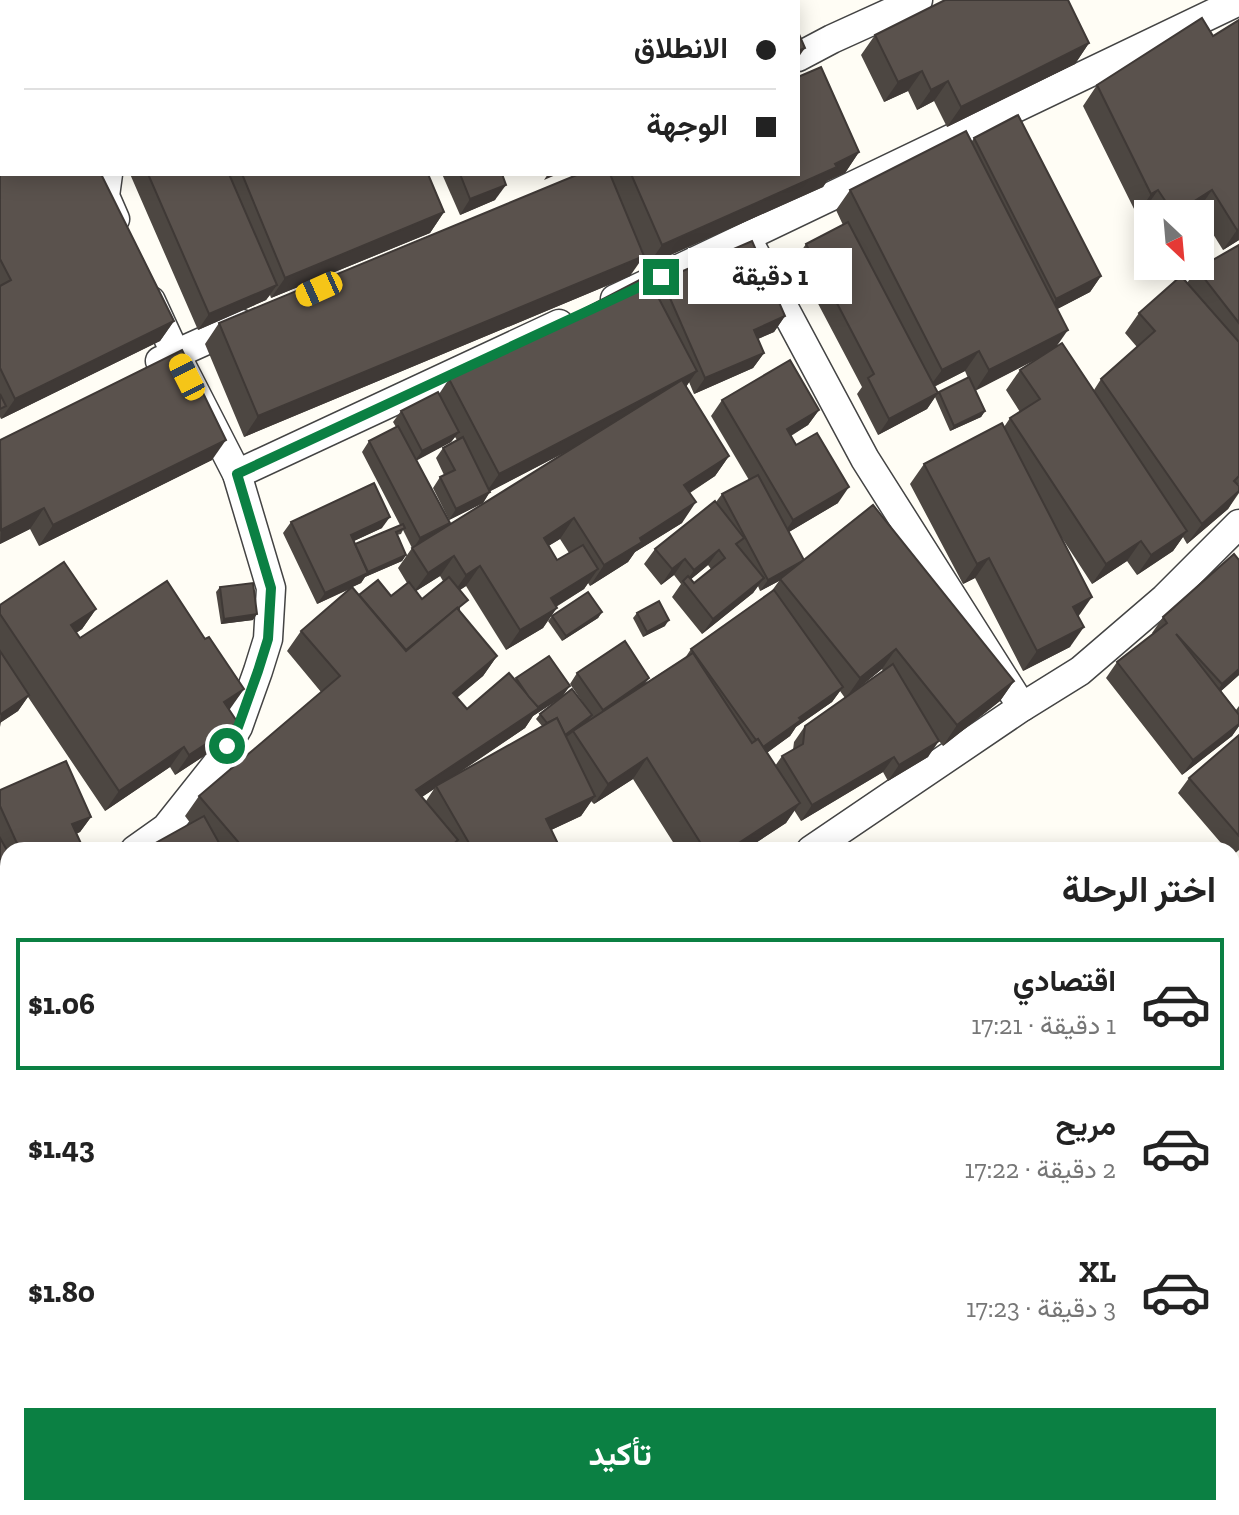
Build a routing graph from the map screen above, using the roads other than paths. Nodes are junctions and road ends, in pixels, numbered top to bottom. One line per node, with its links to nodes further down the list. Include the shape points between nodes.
1 (918, 0): 3 (street)
2 (1229, 10): 5 (street)
3 (800, 56)
4 (108, 176): 6 (street, via 105,196)
5 (746, 237): 11 (street); 13 (street, via 865,459)
6 (124, 239)
7 (143, 282): 9 (street)
8 (262, 315): 9 (street)
9 (175, 353): 10 (street); 11 (street)
10 (135, 373)
11 (237, 474): 14 (street, via 271,588 268,639 238,727 216,765 166,828)
12 (1239, 524): 13 (street, via 1165,598 1080,671)
13 (1022, 707): 15 (street)
14 (146, 842)
15 (823, 842)

